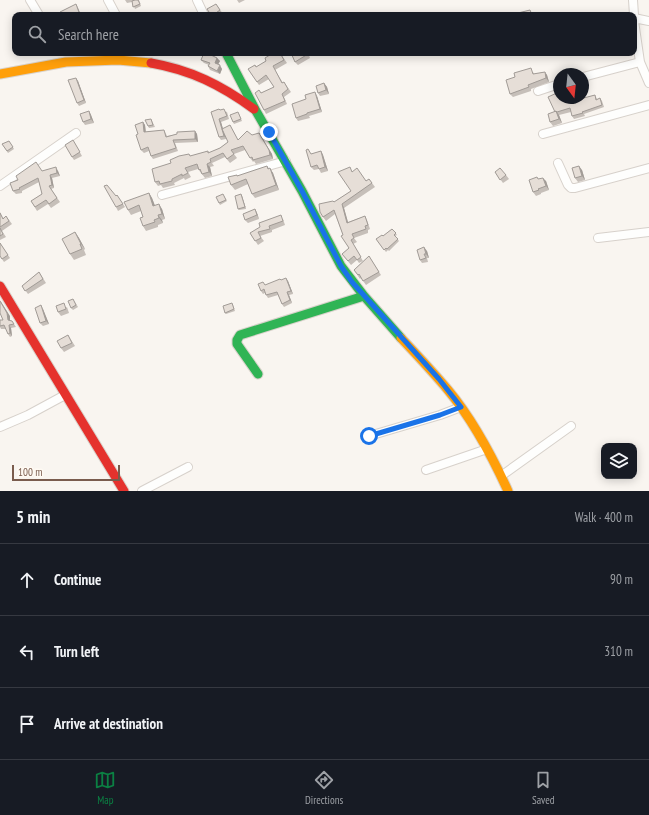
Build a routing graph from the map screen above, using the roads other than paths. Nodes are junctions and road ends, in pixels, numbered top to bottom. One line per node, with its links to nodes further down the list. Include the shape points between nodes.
1 (30, 0): 5 (street)
2 (108, 0): 6 (street)
3 (197, 0): 7 (street)
4 (633, 0): 8 (street)
5 (37, 12)
6 (114, 12)
7 (203, 12)
8 (634, 12)
9 (637, 19): 10 (street)
10 (649, 20)
11 (637, 40): 16 (street)
12 (63, 56): 15 (street)
13 (228, 56): 23 (street)
14 (137, 57): 15 (street); 23 (street, via 196,74 216,83)
15 (66, 62): 17 (street)
16 (640, 62): 18 (street); 19 (street)
17 (0, 74)
18 (589, 75)
19 (649, 83)
20 (553, 86): 21 (street)
21 (538, 91)
22 (649, 105): 25 (street)
23 (256, 111): 26 (street)
24 (76, 133): 29 (street)
25 (544, 134)
26 (286, 161): 30 (street); 34 (street, via 341,266)
27 (558, 163): 28 (street, via 571,188)
28 (649, 168)
29 (0, 186)
30 (162, 195)
31 (649, 232): 32 (street)
32 (598, 238)
33 (0, 286): 36 (street)
34 (364, 296): 35 (street, via 240,335 237,344); 37 (street)
35 (258, 374)
36 (65, 395): 39 (street); 45 (street)
37 (461, 407): 40 (street); 41 (street)
38 (572, 426): 44 (street)
39 (0, 427)
40 (369, 436)
41 (486, 449): 43 (street); 44 (street)
42 (188, 467): 46 (street)
43 (426, 470)
44 (501, 476): 47 (street)
45 (124, 491)
46 (142, 491)
47 (508, 491)

